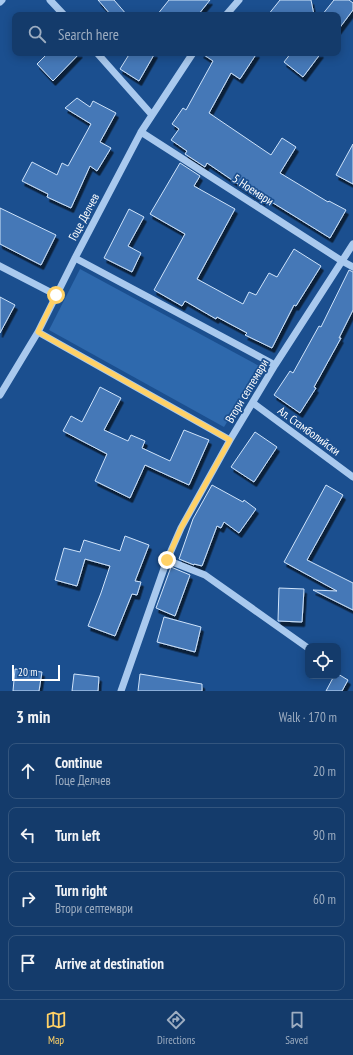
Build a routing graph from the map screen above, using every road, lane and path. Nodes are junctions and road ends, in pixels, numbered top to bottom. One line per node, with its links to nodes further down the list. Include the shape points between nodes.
1 (50, 0): 3 (street)
2 (239, 0): 4 (street)
3 (61, 12)
4 (229, 12)
5 (100, 56): 7 (street)
6 (191, 56): 7 (street, Гоце Делчев)
7 (152, 115): 8 (street, Гоце Делчев)
8 (141, 132): 10 (street, Гоце Делчев); 11 (street, 5 Ноември)
9 (353, 244): 11 (street, Втори септември)
10 (75, 258): 14 (street, Гоце Делчев); 16 (street)
11 (342, 261): 13 (street, 5 Ноември); 16 (street, Втори септември)
12 (0, 266): 14 (street)
13 (353, 267)
14 (56, 295): 15 (street, Гоце Делчев)
15 (38, 332): 17 (street, Гоце Делчев); 19 (street)
16 (276, 365): 18 (street, Втори септември)
17 (0, 395)
18 (253, 403): 19 (street, Втори септември); 20 (street, Ал. Стамболийски)
19 (230, 440): 21 (street, Втори септември, via 181,528)
20 (353, 477)
21 (167, 560): 22 (street, via 205,575); 23 (street, Втори септември)
22 (305, 646)
23 (121, 691)

